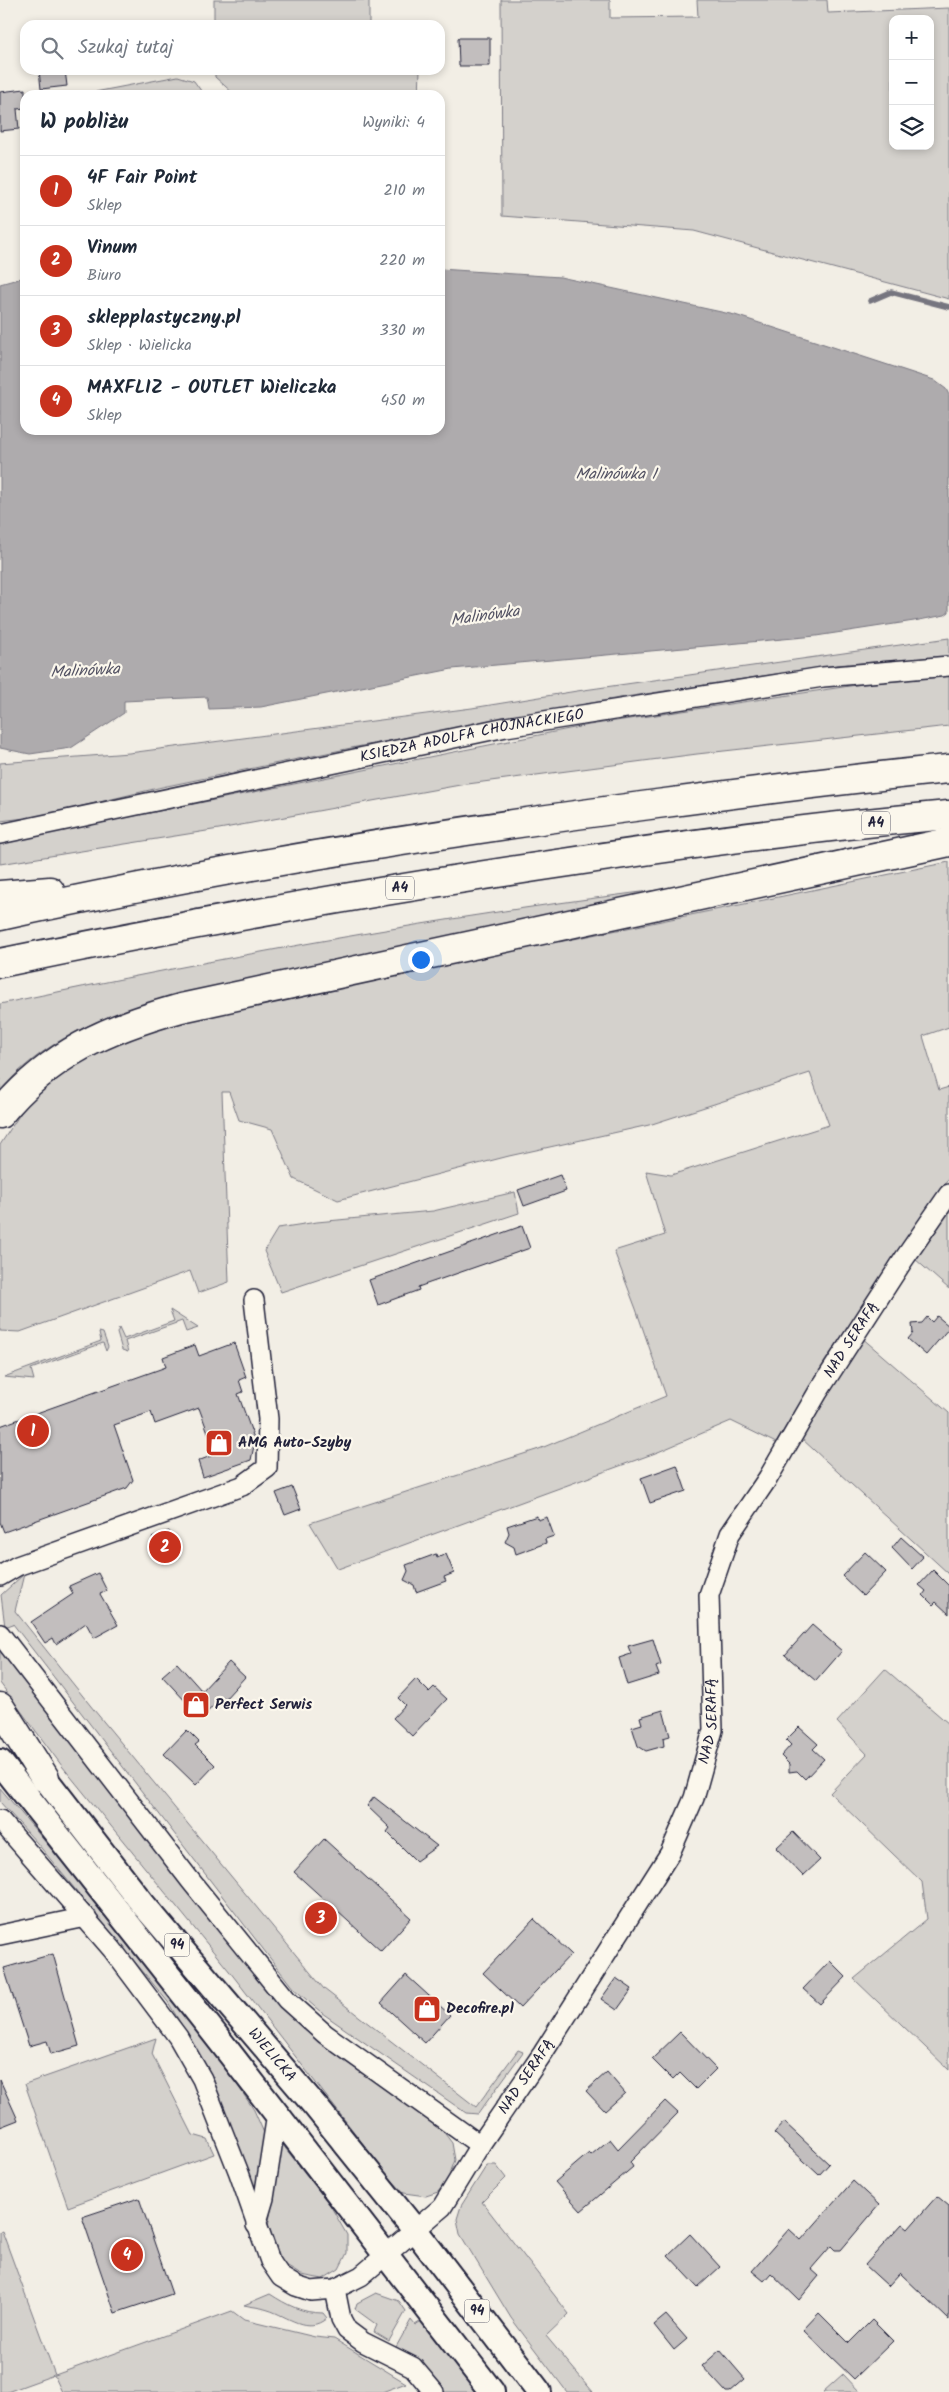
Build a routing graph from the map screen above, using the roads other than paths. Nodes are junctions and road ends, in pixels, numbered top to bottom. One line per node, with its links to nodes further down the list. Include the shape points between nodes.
1 (949, 666): 4 (street, KSIĘDZA ADOLFA CHOJNACKIEGO, via 823,677 506,727)
2 (949, 769): 6 (highway, via 794,786 465,830)
3 (949, 815): 9 (highway, A4, via 802,830 394,888)
4 (0, 834)
5 (949, 842): 10 (highway, via 136,1020 63,1056 37,1075)
6 (161, 884): 7 (highway); 8 (highway)
7 (0, 895)
8 (0, 916)
9 (0, 963)
10 (0, 1114)
11 (949, 1194): 23 (street, NAD SERAFĄ, via 823,1384 780,1459 730,1534 709,1595 713,1730 694,1798 670,1853 543,2053)
12 (254, 1300): 13 (street, via 268,1419 267,1468 242,1486 17,1566)
13 (0, 1576)
14 (0, 1634): 23 (street, via 287,2000 325,2034)
15 (0, 1708): 18 (highway)
16 (0, 1722): 18 (main road, WIELICKA)
17 (0, 1762): 22 (main road, WIELICKA / 94)
18 (45, 1778): 25 (main road, WIELICKA / 94, via 142,1903 316,2107)
19 (0, 1820): 20 (street)
20 (86, 1917): 21 (street); 24 (street, via 160,2010 202,2079)
21 (0, 1935)
22 (277, 2114): 24 (street, via 264,2198); 26 (main road, WIELICKA / 94)
23 (480, 2145): 25 (street, NAD SERAFĄ, via 442,2207)
24 (256, 2225): 27 (street, via 270,2261 282,2278 311,2290)
25 (415, 2230): 26 (street, NAD SERAFĄ); 30 (main road, WIELICKA / 94)
26 (387, 2255): 27 (street, NAD SERAFĄ, via 361,2276); 29 (main road, WIELICKA / 94)
27 (335, 2288): 28 (street, via 341,2319 347,2330 363,2342 413,2367)
28 (434, 2392)
29 (492, 2392)
30 (539, 2392)

